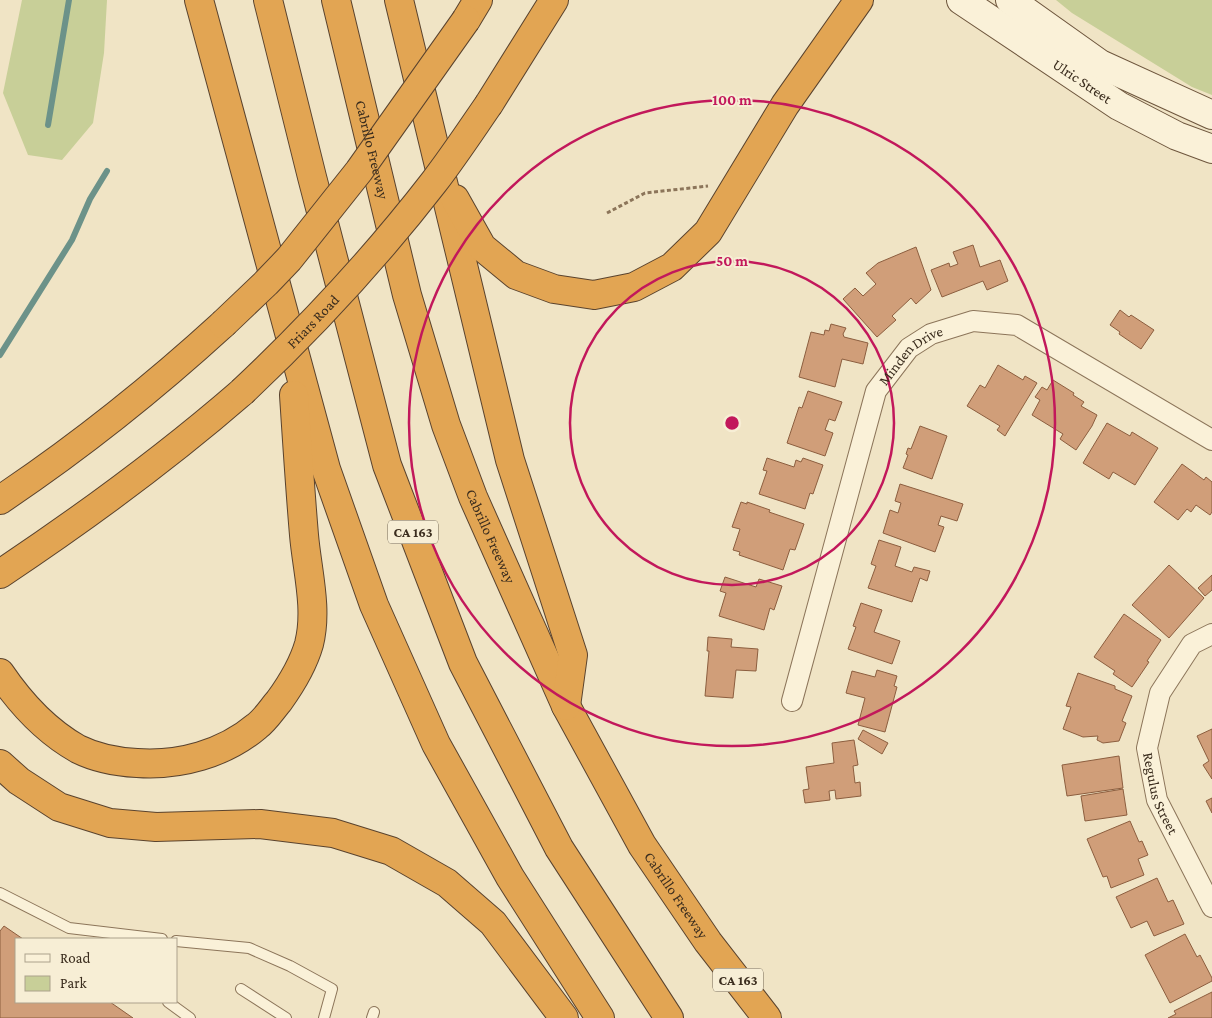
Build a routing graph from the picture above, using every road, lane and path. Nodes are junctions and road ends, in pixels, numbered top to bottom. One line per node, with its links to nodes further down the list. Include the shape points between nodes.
1 (199, 0): 15 (highway)
2 (268, 0): 37 (highway, CA 163, via 387,465 463,663 559,848)
3 (336, 0): 22 (highway, Cabrillo Freeway / CA 163, via 407,295 446,424 473,496)
4 (398, 0): 12 (highway)
5 (554, 0): 18 (highway, Friars Road, bridge, via 489,104 435,181 361,271 309,327 242,392 164,458)
6 (859, 0): 12 (highway, via 785,105 708,232 672,267 634,287 594,295 554,290 516,275 482,247)
7 (961, 0): 11 (main road, Ulric Street, via 1119,106 1177,136)
8 (1010, 0): 10 (main road, Ulric Street, via 1100,64)
9 (472, 10): 17 (highway, bridge, via 359,170 295,252 266,283 146,393)
10 (1212, 115)
11 (1212, 149)
12 (438, 167): 22 (highway, via 510,460 573,656)
13 (716, 185): 14 (path, via 646,193)
14 (606, 213)
15 (289, 329): 20 (highway, via 313,612 309,643 301,667 269,714 224,748 189,760 156,764 117,762 80,749 43,725); 36 (highway, via 326,469 374,606 436,744 510,877)
16 (1212, 440): 21 (street, Minden Drive, via 1017,325 973,321 930,334 909,348 876,391)
17 (0, 500)
18 (0, 574)
19 (1212, 634): 25 (street, Regulus Street, via 1192,644 1160,692 1147,748 1157,800)
20 (0, 673)
21 (792, 701)
22 (566, 706): 38 (highway, Cabrillo Freeway / CA 163, via 642,844 708,942)
23 (0, 764): 35 (highway, via 19,781 59,807 110,823 156,827 260,824 333,832 391,851 447,882 493,923)
24 (0, 893): 26 (lane)
25 (1212, 907)
26 (69, 928): 27 (lane); 28 (lane)
27 (83, 938)
28 (154, 938)
29 (178, 941): 34 (lane, via 250,948 290,966 332,989)
30 (241, 989): 33 (lane)
31 (169, 1003): 32 (lane)
32 (190, 1018)
33 (286, 1018)
34 (324, 1018)
35 (564, 1018)
36 (600, 1018)
37 (669, 1018)
38 (767, 1018)

